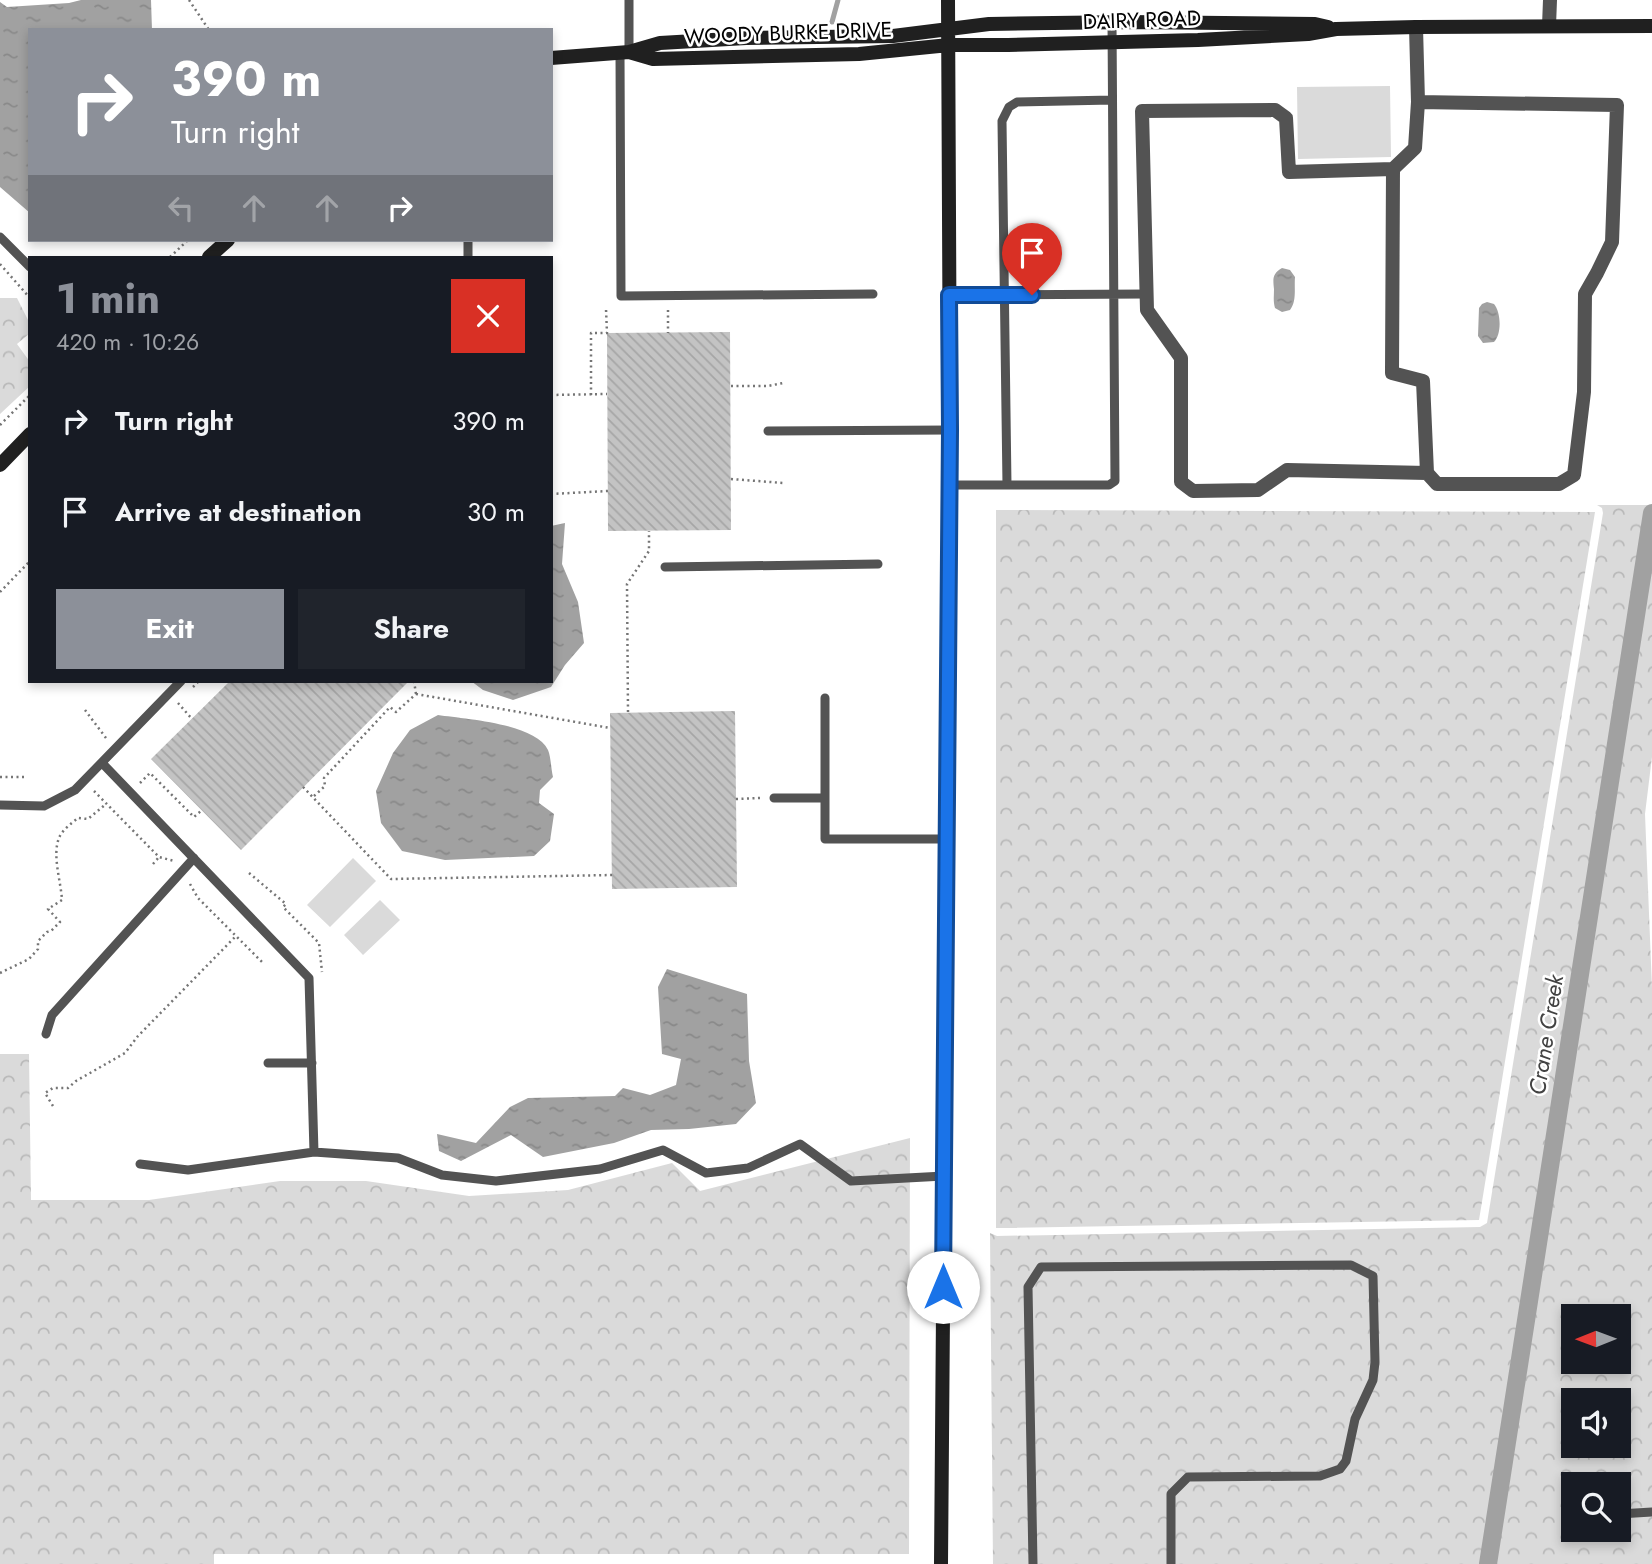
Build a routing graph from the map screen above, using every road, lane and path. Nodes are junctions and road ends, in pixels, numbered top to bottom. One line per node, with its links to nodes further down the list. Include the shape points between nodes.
1 (189, 0): 9 (path)
2 (629, 0): 14 (lane)
3 (948, 0): 10 (street)
4 (1550, 0): 6 (street)
5 (1112, 22): 10 (street, DAIRY ROAD); 11 (street, DAIRY ROAD, via 1315,24); 12 (lane)
6 (1549, 26): 7 (street, DAIRY ROAD); 8 (street, DAIRY ROAD)
7 (1652, 26)
8 (1416, 27): 11 (street, DAIRY ROAD); 17 (street)
9 (208, 28)
10 (949, 28): 13 (street); 14 (street, WOODY BURKE DRIVE, via 893,36 660,43)
11 (1336, 29): 12 (street, DAIRY ROAD)
12 (1111, 42): 13 (street, DAIRY ROAD); 16 (lane)
13 (950, 45): 14 (street, WOODY BURKE DRIVE, via 859,54 653,59); 29 (street)
14 (625, 52): 15 (street, WOODY BURKE DRIVE); 32 (lane, via 621,296)
15 (553, 58)
16 (1112, 100): 27 (lane); 30 (lane, via 1017,102 1005,112)
17 (1418, 102): 18 (street, via 1415,148); 46 (street, via 1617,105 1612,242 1585,294 1584,392 1574,475 1559,484 1437,484)
18 (1393, 169): 28 (street, via 1289,172 1286,118 1275,110 1142,111); 46 (street, via 1392,373 1423,381)
19 (0, 237): 25 (lane)
20 (186, 242): 22 (path)
21 (226, 242): 23 (street)
22 (171, 256)
23 (210, 256)
24 (0, 264): 31 (path)
25 (28, 265)
26 (873, 294): 32 (lane)
27 (1115, 294): 28 (lane); 30 (lane); 50 (lane, via 1115,481 1109,485)
28 (1147, 294): 46 (street, via 1147,310 1181,358 1181,482 1193,491 1258,490 1287,470)
29 (949, 295): 30 (lane); 42 (street)
30 (1005, 295): 50 (lane)
31 (28, 296)
32 (668, 296): 34 (path)
33 (606, 309): 39 (path, via 607,333 591,333)
34 (668, 333)
35 (783, 383): 36 (path)
36 (731, 386)
37 (607, 394): 39 (path)
38 (553, 395): 39 (path)
39 (591, 395)
40 (28, 397): 41 (path)
41 (0, 425)
42 (950, 430): 43 (lane); 49 (street)
43 (768, 431)
44 (28, 436): 45 (street)
45 (0, 465)
46 (1427, 473)
47 (731, 479): 48 (path)
48 (783, 483)
49 (949, 485): 50 (lane); 82 (street)
50 (1007, 485)
51 (608, 491): 52 (path)
52 (553, 494)
53 (649, 531): 67 (path, via 649,551 627,584)
54 (28, 563): 57 (path)
55 (878, 564): 56 (lane)
56 (665, 567)
57 (0, 592)
58 (179, 683): 69 (lane)
59 (198, 683): 61 (path)
60 (414, 683): 62 (path)
61 (192, 688)
62 (416, 694): 68 (path); 75 (path, via 396,712 390,707 324,778 325,786)
63 (185, 696): 65 (path)
64 (825, 698): 77 (lane)
65 (178, 703)
66 (85, 710): 69 (path)
67 (628, 712)
68 (610, 728)
69 (115, 749): 70 (lane)
70 (102, 763): 80 (lane, via 75,790 44,806); 84 (lane)
71 (133, 776): 81 (path, via 140,784 150,774 194,817)
72 (0, 777): 73 (path)
73 (24, 778)
74 (303, 787): 75 (path)
75 (313, 797): 87 (path, via 391,879)
76 (774, 798): 77 (lane); 78 (path)
77 (824, 798): 82 (lane, via 825,839)
78 (736, 799)
79 (107, 804): 89 (path, via 88,819 78,818 59,836 62,900 48,909 60,922 38,941 38,949 29,959)
80 (0, 805)
81 (202, 810)
82 (947, 839): 97 (street)
83 (159, 857): 85 (path)
84 (194, 858): 91 (lane, via 51,1015); 93 (lane, via 309,978)
85 (153, 864)
86 (249, 873): 90 (path, via 286,904 319,943)
87 (612, 875)
88 (236, 936): 94 (path, via 125,1053 68,1088 45,1093)
89 (0, 973)
90 (323, 981)
91 (46, 1034)
92 (268, 1063): 93 (lane)
93 (312, 1063): 95 (lane)
94 (52, 1106)
95 (314, 1152): 96 (lane, via 188,1170); 97 (lane, via 398,1158 442,1175 496,1181 600,1170 663,1150 706,1173 716,1172 748,1168 800,1144 851,1181)
96 (140, 1164)
97 (944, 1176): 100 (street)
98 (1652, 1512): 99 (lane)
99 (1631, 1513)
100 (942, 1564)
101 (1033, 1564): 102 (lane, via 1028,1287 1041,1267 1351,1265 1373,1276 1373,1380 1355,1419 1346,1461 1340,1469 1320,1476 1188,1477 1171,1494)
102 (1171, 1564)

